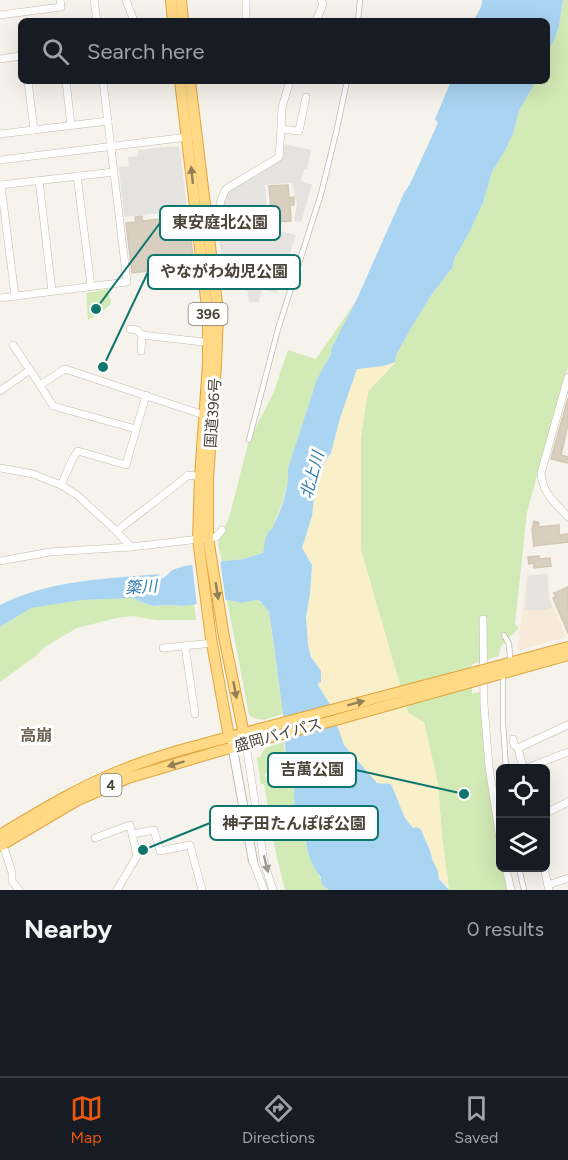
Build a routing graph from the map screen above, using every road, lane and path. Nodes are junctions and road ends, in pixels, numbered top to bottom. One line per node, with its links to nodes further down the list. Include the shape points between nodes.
1 (60, 0): 9 (street, via 61,7)
2 (94, 0): 10 (street)
3 (126, 0): 11 (street)
4 (171, 0): 12 (highway)
5 (181, 0): 13 (highway)
6 (246, 0): 14 (street)
7 (321, 0): 15 (street)
8 (360, 0): 16 (street)
9 (0, 15)
10 (97, 18)
11 (133, 18)
12 (173, 18)
13 (183, 18)
14 (246, 18)
15 (317, 18)
16 (358, 18)
17 (18, 56): 18 (street)
18 (0, 59)
19 (28, 84): 30 (street)
20 (66, 84): 28 (street)
21 (104, 84): 27 (street)
22 (180, 84): 32 (highway, 国道396号 / 396)
23 (190, 84): 39 (highway, 国道396号 / 396)
24 (289, 84): 29 (street)
25 (346, 84): 56 (street, via 321,194 278,329)
26 (306, 97): 29 (street, via 299,131)
27 (108, 121): 28 (street); 33 (street)
28 (71, 125): 30 (street)
29 (281, 129): 39 (street, via 279,157 226,189 219,211)
30 (34, 130): 31 (street)
31 (0, 134)
32 (188, 138): 33 (street); 39 (highway, 国道396号 / 396, one-way to 32)
33 (111, 146): 34 (street); 35 (street)
34 (0, 160)
35 (114, 171): 36 (street); 40 (street, via 127,282)
36 (77, 176): 37 (street); 40 (street)
37 (39, 180): 38 (street); 41 (street)
38 (1, 185): 42 (street)
39 (201, 214): 46 (highway, 国道396号 / 396)
40 (91, 286): 41 (street)
41 (52, 291): 42 (street)
42 (15, 296): 43 (street)
43 (0, 298)
44 (130, 329): 45 (street)
45 (142, 335): 46 (street); 48 (street)
46 (212, 343): 54 (highway, 国道396号 / 396)
47 (13, 345): 49 (street)
48 (141, 351)
49 (30, 370): 51 (street); 52 (street)
50 (568, 377): 60 (street, via 541,473 546,494)
51 (40, 384): 53 (street, via 65,369); 55 (street, via 53,406)
52 (0, 391)
53 (146, 396): 54 (street); 55 (street)
54 (208, 416): 58 (highway, 国道396号 / 396)
55 (136, 429): 59 (street, via 126,465 78,451)
56 (249, 440)
57 (0, 468): 59 (street, via 33,474)
58 (204, 477): 62 (street, via 188,475); 63 (highway, 国道396号 / 396)
59 (61, 485): 62 (street)
60 (568, 517)
61 (222, 530): 63 (street)
62 (117, 531): 64 (street)
63 (204, 543): 64 (street); 68 (highway, 国道396号 / 396); 77 (highway, 国道396号 / 396, one-way to 77)
64 (131, 547): 65 (street, via 50,552)
65 (0, 561)
66 (483, 619): 87 (street, via 484,705)
67 (504, 635): 73 (street)
68 (212, 641): 69 (street); 79 (highway, 国道396号 / 396)
69 (185, 646): 71 (street); 75 (street)
70 (568, 647): 74 (highway, 盛岡バイパス / 4)
71 (163, 648)
72 (568, 655): 74 (highway, 盛岡バイパス / 4)
73 (510, 657)
74 (500, 673): 77 (highway, 盛岡バイパス / 4, bridge, via 339,719); 82 (street)
75 (195, 714)
76 (568, 725): 80 (street)
77 (245, 739): 79 (highway, 盛岡バイパス / 4); 101 (street, one-way to 101, via 264,862)
78 (513, 739): 80 (street)
79 (231, 742): 90 (highway, 盛岡バイパス / 4, via 128,778); 91 (street)
80 (518, 748): 83 (street)
81 (568, 752): 84 (street)
82 (506, 764)
83 (524, 764)
84 (536, 764)
85 (568, 802): 86 (street)
86 (550, 811)
87 (498, 818)
88 (133, 834): 89 (street, via 130,825); 98 (street, via 137,856); 99 (street, via 154,830 160,852 190,845)
89 (95, 838)
90 (0, 842): 97 (street, via 12,881)
91 (253, 861): 100 (street)
92 (507, 872): 102 (street)
93 (520, 872): 103 (street)
94 (545, 872): 96 (street)
95 (568, 878): 96 (street)
96 (549, 887)
97 (19, 890)
98 (117, 890)
99 (202, 890)
100 (264, 890)
101 (273, 890)
102 (511, 890)
103 (524, 890)

